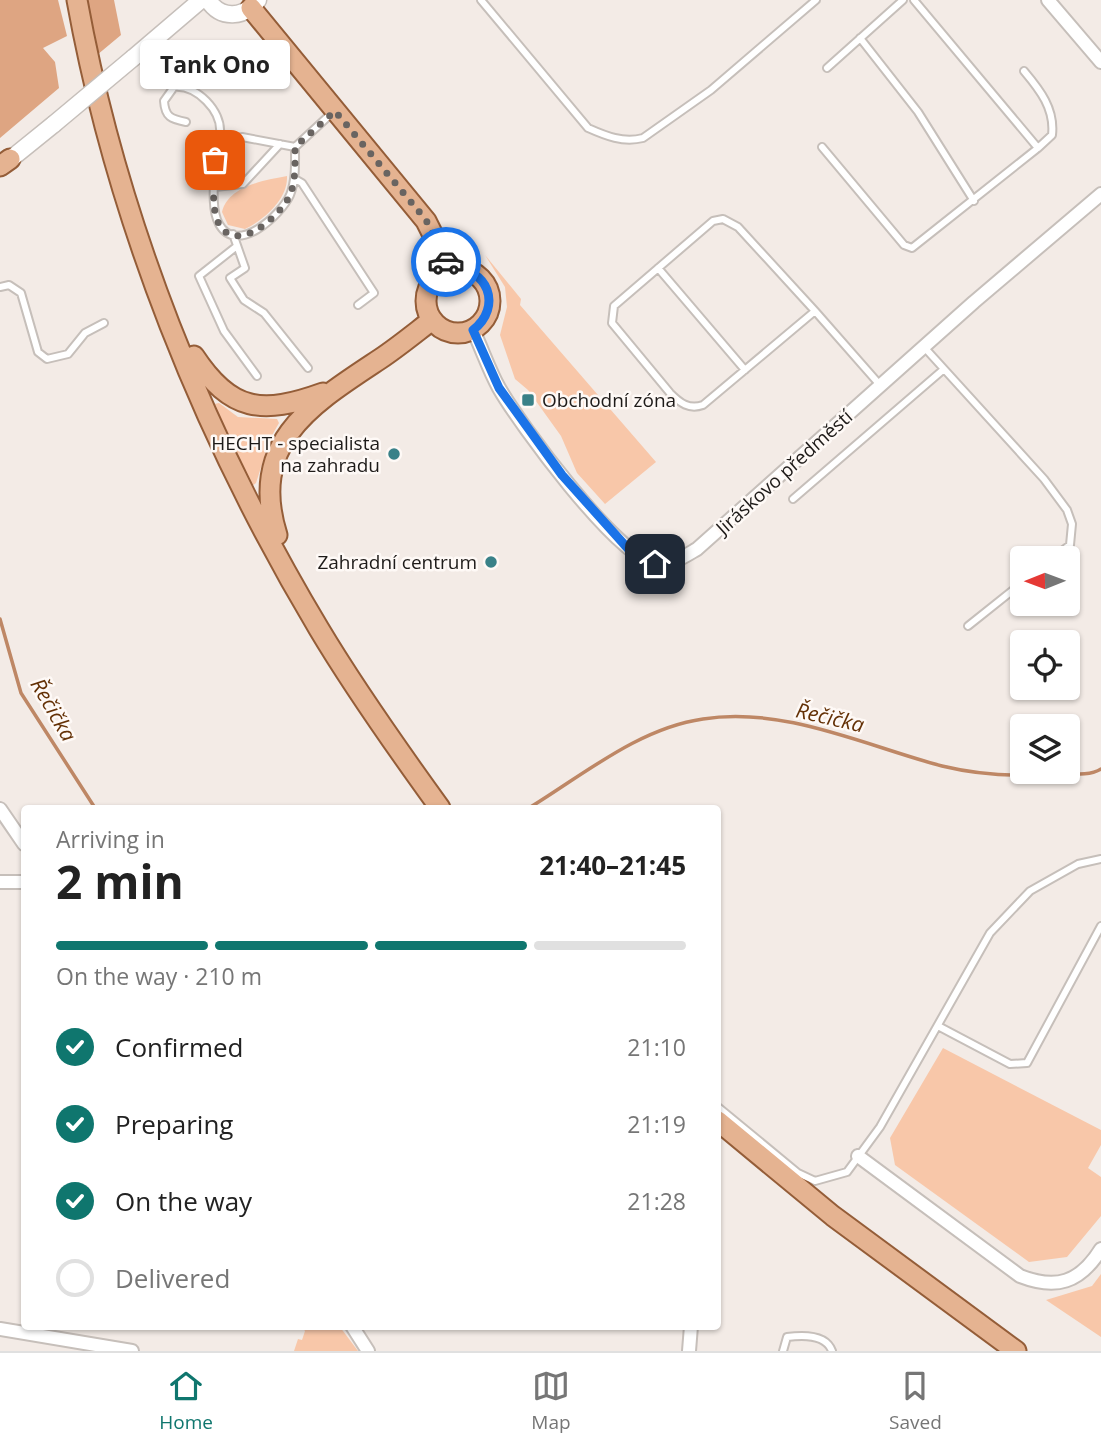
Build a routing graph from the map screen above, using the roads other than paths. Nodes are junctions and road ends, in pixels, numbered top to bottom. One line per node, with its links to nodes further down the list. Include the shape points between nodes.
1 (77, 0): 35 (main road, via 116,172)
2 (201, 0): 23 (main road, bridge)
3 (208, 0): 9 (main road, via 235,15)
4 (481, 0): 5 (lane, via 588,128 632,141 711,90)
5 (816, 0)
6 (903, 0): 10 (lane)
7 (914, 0): 21 (lane)
8 (1048, 0): 11 (street)
9 (255, 4): 14 (main road)
10 (860, 38): 12 (lane); 27 (lane, via 918,112)
11 (1101, 62)
12 (827, 68)
13 (1024, 71): 21 (lane, via 1044,94 1053,127 1052,135)
14 (335, 111): 19 (lane); 31 (main road, via 426,220)
15 (186, 122): 16 (lane, via 173,120 165,111 164,101 174,87 192,90 217,113 220,133)
16 (210, 125)
17 (242, 137): 18 (lane)
18 (281, 144): 19 (lane); 25 (lane, via 243,184)
19 (295, 147): 24 (lane)
20 (822, 147): 27 (lane, via 908,248 917,247)
21 (1038, 148): 27 (lane)
22 (215, 160): 25 (lane)
23 (3, 164)
24 (295, 179): 28 (lane, via 274,217 252,232); 33 (lane, via 374,293)
25 (215, 187): 28 (lane, via 218,223)
26 (1101, 194): 39 (street, Jiráskovo předměstí)
27 (974, 201)
28 (233, 234): 29 (lane)
29 (237, 246): 40 (lane, via 245,268 230,278 244,300 264,313); 43 (lane, via 199,276 224,331)
30 (658, 268): 34 (lane, via 713,221 723,219 738,226); 42 (lane); 42 (lane, via 614,306 611,317 662,383 680,403 694,408)
31 (450, 269): 36 (main road, via 428,288 426,307); 38 (main road, via 479,276 490,294 487,315)
32 (0, 287): 37 (lane, via 9,285 21,293 38,352 47,359 68,354 85,333)
33 (358, 305)
34 (815, 311): 42 (lane); 44 (lane)
35 (168, 318): 45 (main road, via 207,377 241,402 275,407); 48 (main road, via 248,499)
36 (432, 320): 38 (main road, via 454,333); 45 (main road)
37 (104, 323)
38 (473, 330): 44 (street, Jiráskovo předměstí, via 499,388 562,475 631,552 655,564 673,562 697,549)
39 (924, 347): 41 (lane); 44 (street, Jiráskovo předměstí)
40 (308, 368)
41 (944, 369): 46 (lane); 47 (lane, via 1067,510 1072,524)
42 (745, 370)
43 (257, 376)
44 (880, 386)
45 (330, 390): 48 (main road, via 294,424 271,469 271,517)
46 (793, 499)
47 (1069, 546)
48 (293, 583): 51 (main road, via 373,714)
49 (1010, 593): 50 (lane)
50 (968, 626)
51 (438, 805)
52 (0, 809): 53 (street)
53 (21, 840)
54 (1101, 859): 58 (lane, via 1078,864 1030,891 989,933)
55 (0, 882): 56 (street)
56 (21, 882)
57 (1101, 926): 58 (lane, via 1027,1063 1010,1064)
58 (938, 1026): 61 (lane)
59 (721, 1110): 61 (lane, via 798,1174 814,1181 847,1172)
60 (721, 1124): 68 (main road, via 832,1216)
61 (859, 1156): 62 (street, via 1020,1276 1041,1284 1065,1282 1090,1266)
62 (1101, 1249)
63 (0, 1329): 64 (street)
64 (21, 1330)
65 (28, 1330): 69 (street)
66 (355, 1330): 70 (street)
67 (691, 1330): 71 (street)
68 (1015, 1349)
69 (132, 1351)
70 (368, 1351)
71 (689, 1351)
72 (783, 1351): 73 (lane, via 787,1337 797,1335 823,1340)
73 (832, 1351)

